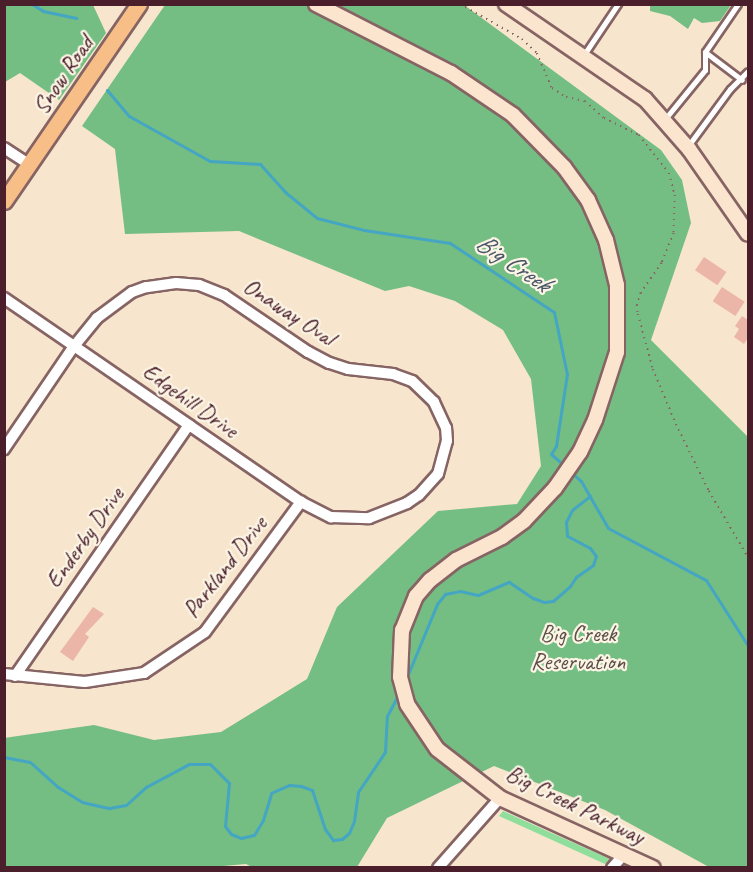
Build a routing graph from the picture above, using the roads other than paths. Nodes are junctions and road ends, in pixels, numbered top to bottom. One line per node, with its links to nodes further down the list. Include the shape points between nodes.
1 (139, 4): 13 (main road, Snow Road)
2 (316, 4): 23 (street, Big Creek Parkway, via 451,73 513,115 564,167 588,200 606,240 617,285 617,352 580,452 555,488 524,521 456,560 430,580 416,596 402,630 400,677 407,704 437,749)
3 (506, 4): 7 (street)
4 (618, 4): 7 (lane)
5 (738, 4): 6 (lane)
6 (705, 52): 9 (lane); 10 (lane, via 705,70)
7 (583, 56): 10 (street, via 645,99)
8 (748, 71): 9 (lane)
9 (742, 80): 11 (lane, via 730,89)
10 (665, 119): 11 (street)
11 (687, 147): 15 (street)
12 (4, 148): 13 (street)
13 (29, 164): 14 (main road, Snow Road)
14 (4, 201)
15 (748, 234)
16 (4, 298): 17 (street, Edgehill Drive)
17 (74, 346): 18 (street, Edgehill Drive); 19 (street, Onaway Oval); 21 (street, Onaway Oval, via 118,300 146,287 187,284 224,295 329,363 412,381 434,402 446,428 442,463 429,485 407,503 381,515)
18 (189, 425): 20 (street, Edgehill Drive); 22 (street, Enderby Drive)
19 (4, 449)
20 (301, 502): 21 (street, Edgehill Drive, via 331,517); 22 (street, Parkland Drive, via 205,632 144,673 85,682)
21 (359, 519)
22 (10, 675)
23 (500, 798): 24 (street, Big Creek Parkway); 25 (street)
24 (624, 854): 26 (street); 27 (street, Big Creek Parkway)
25 (438, 867)
26 (612, 867)
27 (653, 867)

